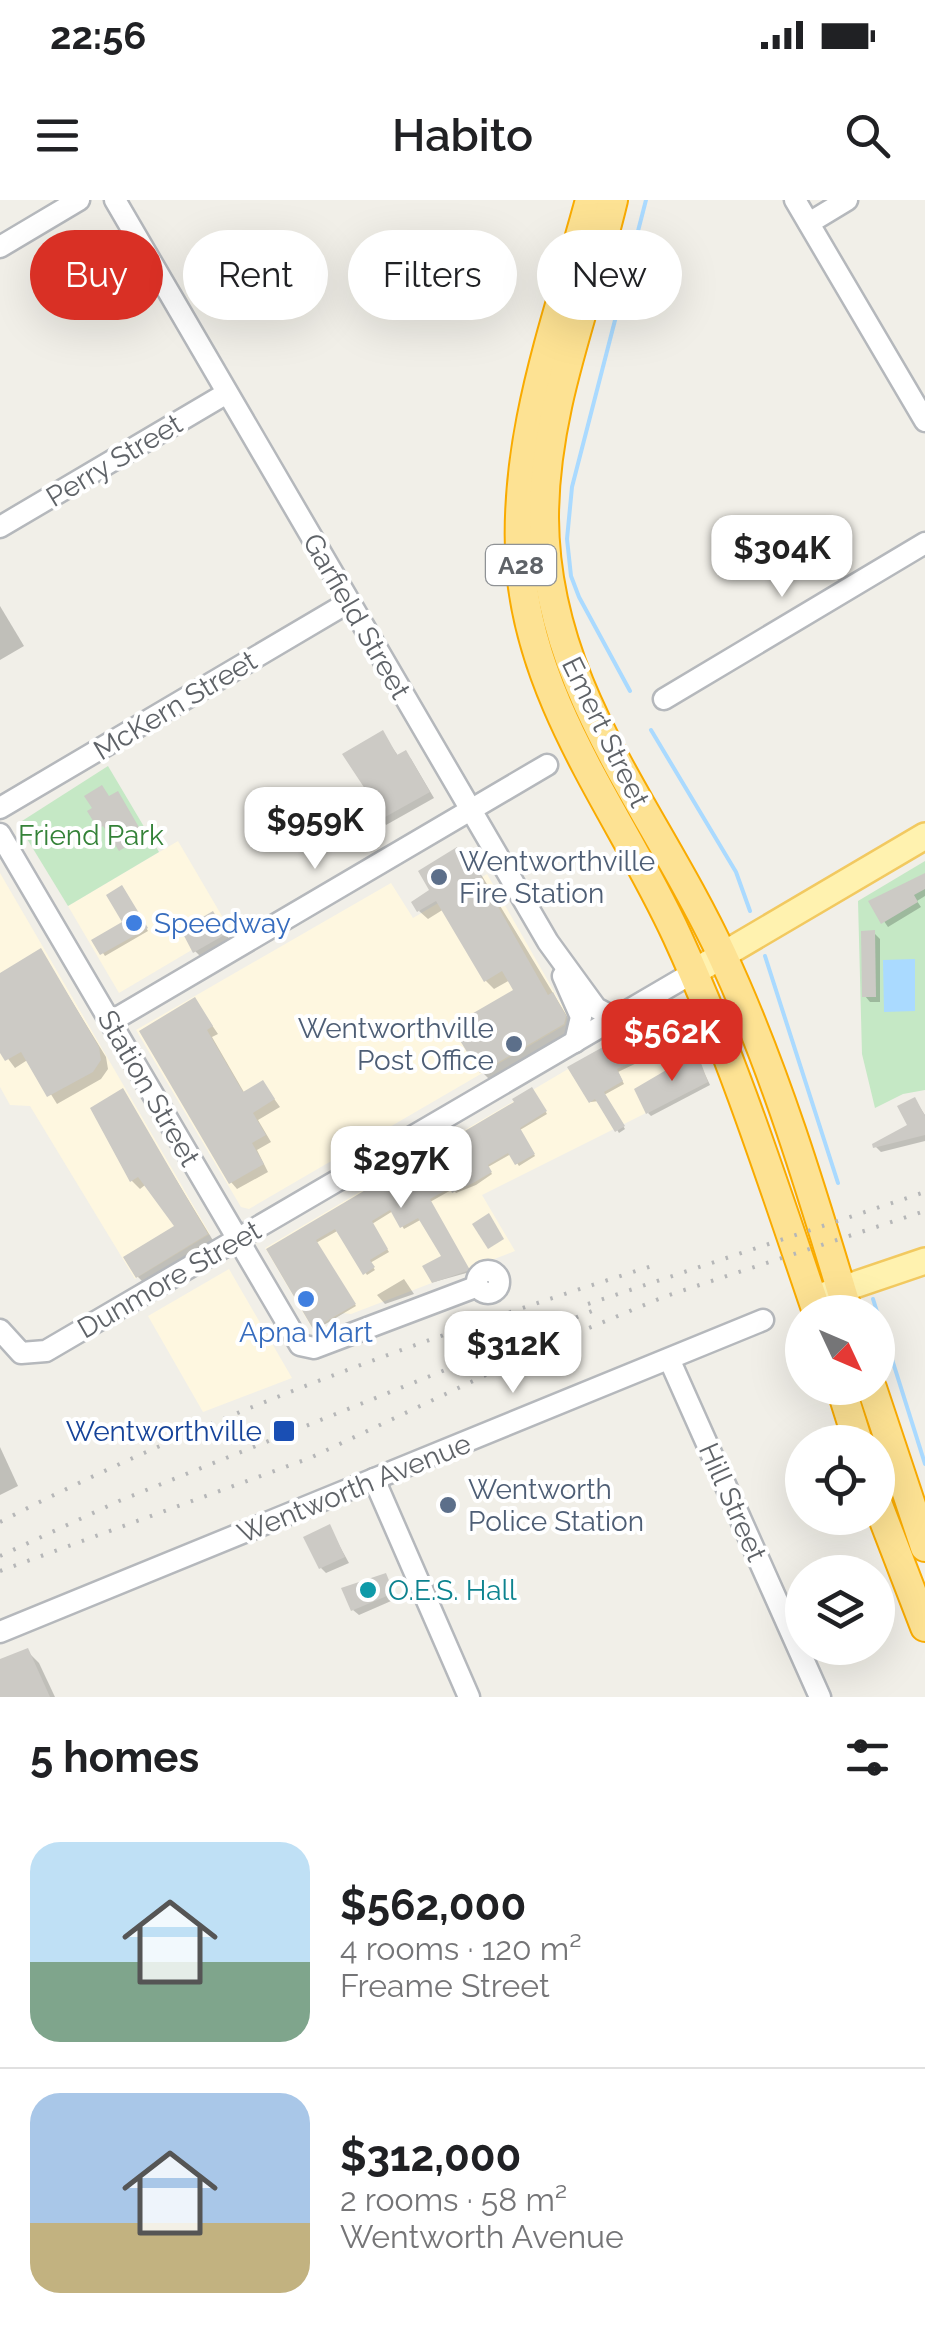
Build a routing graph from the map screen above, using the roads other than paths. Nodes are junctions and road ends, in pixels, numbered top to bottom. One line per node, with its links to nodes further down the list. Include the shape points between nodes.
1 (79, 200): 8 (street)
2 (115, 200): 9 (street, Garfield Street)
3 (590, 200): 22 (highway, Emert Street / A28, via 528,418 522,573 549,688)
4 (613, 200): 21 (highway, Emert Street / A28, via 545,470 554,616 578,688)
5 (795, 200): 7 (street)
6 (847, 200): 7 (street)
7 (809, 223): 10 (street)
8 (0, 247)
9 (227, 392): 11 (street, Perry Street); 13 (street, Garfield Street)
10 (925, 420)
11 (0, 527)
12 (925, 543): 14 (street)
13 (349, 602): 16 (street, McKern Street); 17 (street, Garfield Street)
14 (664, 699)
15 (546, 765): 17 (street)
16 (0, 808)
17 (471, 809): 20 (street, Garfield Street); 24 (street)
18 (0, 834): 24 (street, Station Street)
19 (925, 836): 21 (main road, Dunmore Street)
20 (548, 942): 23 (street, Garfield Street, via 596,1008); 25 (street, via 581,1017)
21 (723, 956): 22 (main road, Dunmore Street); 30 (highway, A28, via 763,1053)
22 (694, 972): 23 (street, Dunmore Street); 29 (highway, A28)
23 (615, 1018): 25 (street, Dunmore Street)
24 (110, 1022): 26 (street, Station Street)
25 (575, 1042): 26 (street, Dunmore Street)
26 (236, 1240): 28 (street, Station Street, via 298,1342 314,1348); 33 (street, Dunmore Street, via 33,1355 15,1350)
27 (925, 1261): 31 (main road)
28 (478, 1286)
29 (811, 1295)
30 (843, 1295)
31 (857, 1295)
32 (763, 1320): 34 (street, Wentworth Avenue)
33 (0, 1330)
34 (670, 1361): 36 (street, Wentworth Avenue); 42 (street, Hill Street)
35 (878, 1405): 38 (highway)
36 (374, 1479): 40 (street, Wentworth Avenue); 41 (street)
37 (890, 1535): 39 (highway)
38 (925, 1547)
39 (925, 1627)
40 (0, 1632)
41 (469, 1697)
42 (820, 1697)

